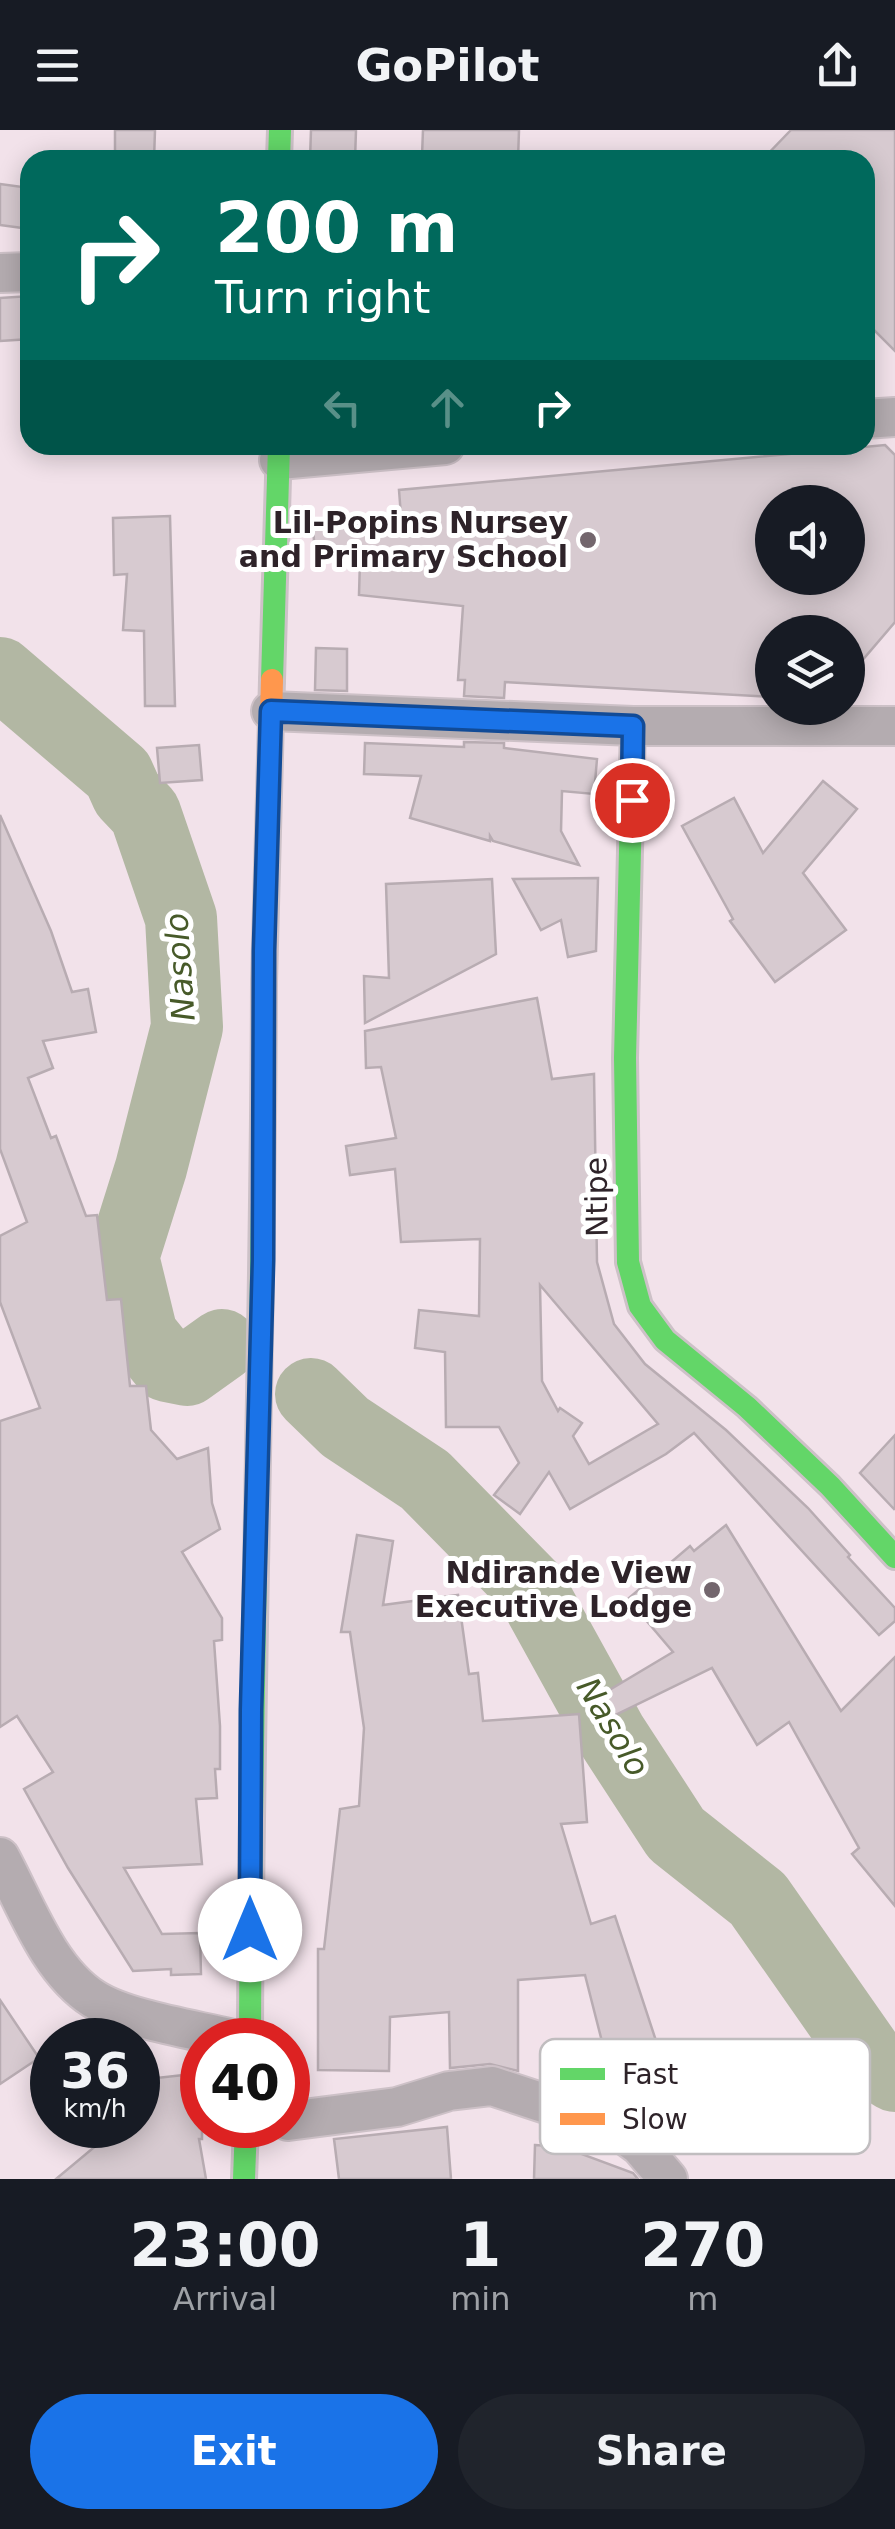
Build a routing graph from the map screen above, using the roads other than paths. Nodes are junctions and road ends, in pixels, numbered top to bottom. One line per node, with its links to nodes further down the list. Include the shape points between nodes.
1 (279, 455): 2 (street)
2 (271, 711): 3 (street); 7 (street)
3 (633, 726): 4 (street); 5 (street, Ntipe, via 624,1058 628,1262 640,1306 666,1340 748,1408)
4 (895, 726)
5 (895, 1556)
6 (0, 1857): 8 (street, via 54,1957 94,1999)
7 (250, 2018)
8 (180, 2025)
9 (540, 2102): 10 (street, via 492,2086)
10 (310, 2118)
11 (248, 2148): 13 (street)
12 (647, 2154): 14 (street)
13 (244, 2179)
14 (668, 2179)

